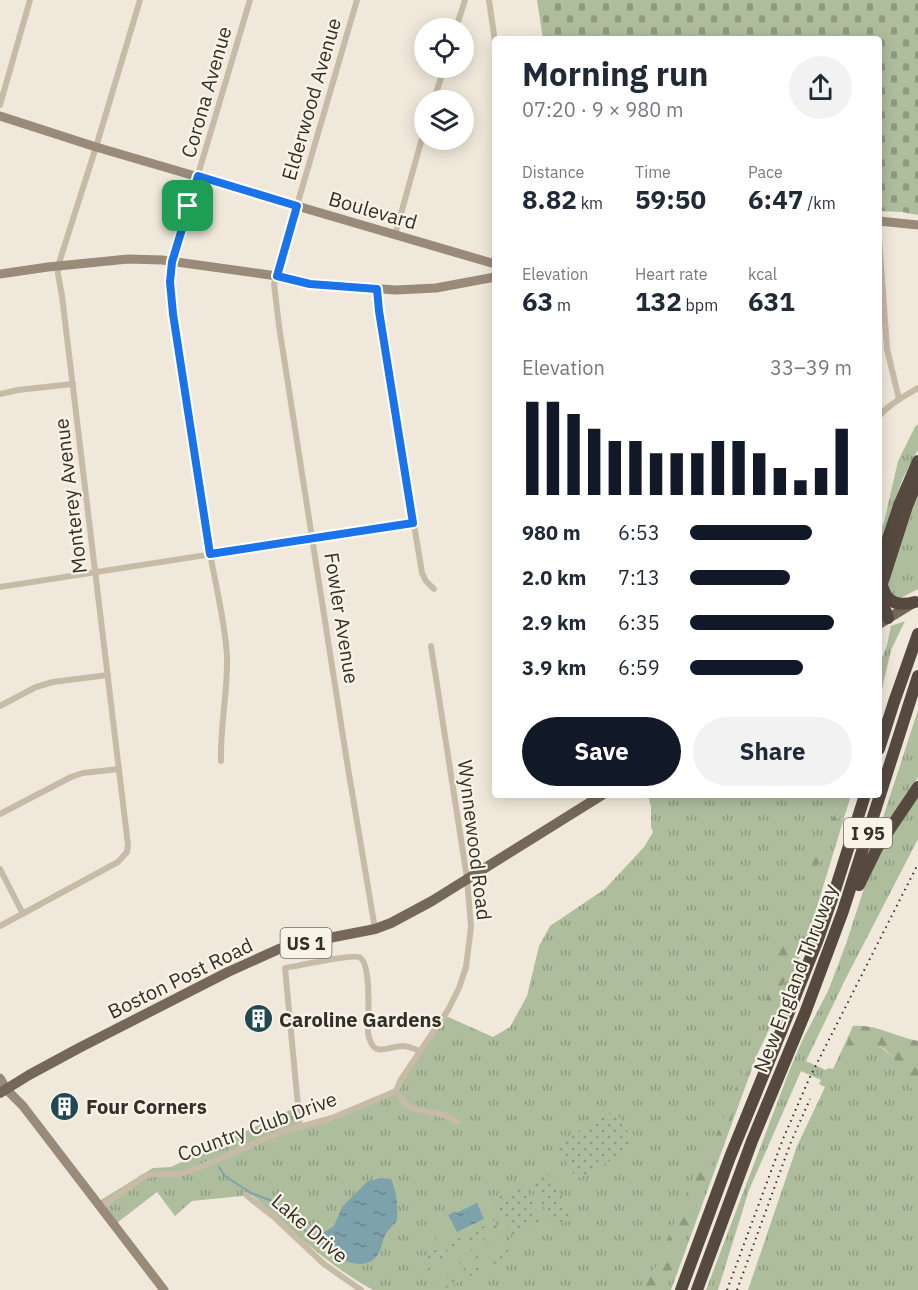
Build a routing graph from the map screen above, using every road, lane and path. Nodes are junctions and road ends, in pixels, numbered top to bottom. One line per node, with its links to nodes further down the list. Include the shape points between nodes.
1 (30, 0): 9 (street)
2 (140, 0): 11 (street, Monterey Avenue)
3 (250, 0): 13 (street, Corona Avenue)
4 (357, 0): 14 (street, Elderwood Avenue)
5 (465, 0): 7 (street)
6 (489, 0): 8 (street)
7 (459, 18)
8 (494, 36)
9 (0, 105)
10 (0, 116): 11 (street, Boulevard)
11 (96, 147): 13 (street, Boulevard); 20 (street, Monterey Avenue)
12 (419, 150): 17 (street)
13 (198, 176): 14 (street, Boulevard); 18 (street, Corona Avenue)
14 (297, 206): 17 (street, Boulevard); 23 (street, Elderwood Avenue)
15 (882, 221): 16 (street)
16 (918, 225)
17 (395, 235): 19 (street, Boulevard)
18 (172, 262): 20 (street, via 128,259); 23 (street); 35 (street, Corona Avenue, via 173,314)
19 (492, 263)
20 (58, 266): 21 (street); 26 (street, Monterey Avenue)
21 (0, 274)
22 (882, 274): 29 (street, via 888,349)
23 (277, 276): 25 (street, via 310,284); 34 (street, Fowler Avenue, via 274,284 279,326)
24 (492, 278): 25 (street, via 419,290)
25 (377, 289): 33 (street)
26 (72, 384): 28 (street); 37 (street, Monterey Avenue)
27 (918, 388): 29 (street)
28 (0, 394)
29 (899, 399): 30 (street)
30 (882, 413)
31 (918, 460): 36 (highway)
32 (918, 479): 38 (highway)
33 (413, 523): 34 (street); 40 (street, via 422,573)
34 (313, 539): 35 (street); 62 (street, Fowler Avenue)
35 (210, 554): 37 (street); 50 (street, Corona Avenue, via 227,657)
36 (882, 556)
37 (95, 572): 39 (street); 46 (street, Monterey Avenue)
38 (884, 579): 41 (highway); 42 (highway, via 884,591 890,600 898,604)
39 (0, 587)
40 (434, 589)
41 (882, 589)
42 (916, 601): 43 (main road)
43 (882, 621)
44 (918, 634): 49 (highway)
45 (431, 646): 59 (street, Wynnewood Road)
46 (108, 675): 48 (street, via 53,682); 51 (street, Monterey Avenue)
47 (918, 676): 53 (highway, New England Thruway / I 95)
48 (0, 706)
49 (882, 740)
50 (221, 761)
51 (119, 769): 57 (street, via 71,777); 60 (street, Monterey Avenue, via 127,852 118,862)
52 (918, 787): 63 (highway, via 872,858)
53 (882, 790)
54 (864, 798): 75 (highway, New England Thruway / I 95, via 827,914)
55 (879, 798): 63 (highway, New England Thruway / I 95)
56 (588, 799): 59 (main road, Boston Post Road / US 1)
57 (0, 814)
58 (0, 869): 60 (street)
59 (467, 878): 62 (main road, Boston Post Road / US 1, via 432,901); 64 (street, Wynnewood Road, via 471,927 466,967 448,1010)
60 (23, 914): 61 (street, Monterey Avenue)
61 (0, 926)
62 (375, 929): 66 (main road, Boston Post Road / US 1, via 279,949 79,1048)
63 (815, 988): 76 (highway, New England Thruway / I 95)
64 (420, 1051): 67 (street, Wynnewood Road); 69 (street, via 403,1046 385,1050 370,1042 368,971 359,957 285,968)
65 (0, 1078): 66 (street)
66 (3, 1091): 71 (street, via 23,1106)
67 (396, 1091): 68 (street, via 408,1107); 69 (street, Country Club Drive)
68 (457, 1122)
69 (300, 1127): 71 (street, Country Club Drive, via 201,1167 179,1174 143,1177)
70 (246, 1195): 72 (street, Lake Drive)
71 (100, 1208): 73 (street)
72 (351, 1288): 74 (street, Lake Drive)
73 (164, 1290)
74 (361, 1290)
75 (681, 1290)
76 (697, 1290)

